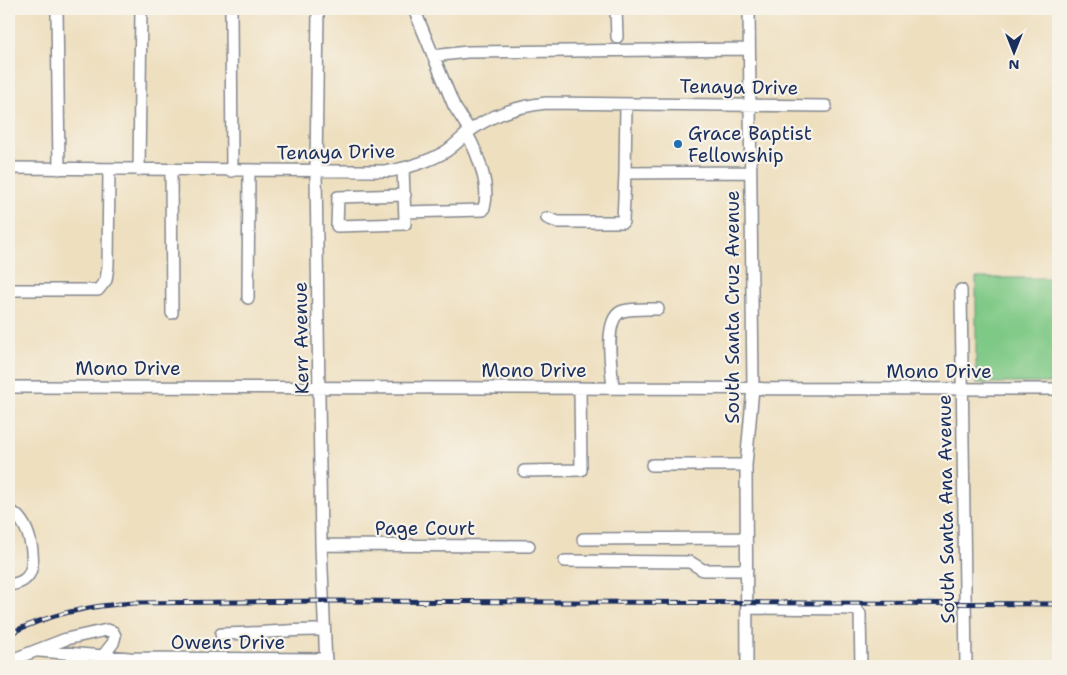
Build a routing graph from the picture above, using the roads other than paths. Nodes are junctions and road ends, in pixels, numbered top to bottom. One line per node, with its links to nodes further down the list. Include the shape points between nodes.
1 (57, 9): 17 (street)
2 (141, 9): 19 (street)
3 (231, 9): 21 (street)
4 (318, 9): 23 (street, Kerr Avenue)
5 (414, 9): 10 (street)
6 (616, 9): 8 (street)
7 (749, 9): 9 (street, South Santa Cruz Avenue)
8 (616, 37)
9 (749, 50): 10 (street, via 467,52); 12 (street, South Santa Cruz Avenue)
10 (433, 56): 14 (street)
11 (626, 104): 12 (street, Tenaya Drive); 14 (street, Tenaya Drive, via 529,105 499,114); 25 (street)
12 (750, 105): 13 (street, Tenaya Drive); 24 (street, South Santa Cruz Avenue)
13 (826, 106)
14 (469, 133): 16 (street, Tenaya Drive, via 444,152); 27 (street, via 483,175 483,210)
15 (9, 168): 17 (street, Tenaya Drive)
16 (404, 168): 23 (street, Tenaya Drive, via 374,172); 26 (street)
17 (59, 169): 18 (street, Tenaya Drive)
18 (109, 169): 19 (street, Tenaya Drive); 29 (street, via 108,266 106,280 98,290)
19 (139, 170): 20 (street, Tenaya Drive)
20 (171, 170): 21 (street, Tenaya Drive); 33 (street)
21 (232, 171): 22 (street, Tenaya Drive)
22 (249, 171): 23 (street, Tenaya Drive); 31 (street)
23 (316, 172): 35 (street, Kerr Avenue)
24 (750, 172): 25 (street); 38 (street, South Santa Cruz Avenue)
25 (625, 173): 28 (street, via 623,222 558,222)
26 (405, 195): 27 (street); 27 (street, via 338,197 337,226 405,224)
27 (405, 212)
28 (547, 218)
29 (9, 290)
30 (961, 290): 39 (street, South Santa Ana Avenue)
31 (248, 298)
32 (658, 309): 37 (street, via 622,311 613,320 610,332)
33 (172, 313)
34 (9, 386): 35 (street, Mono Drive)
35 (320, 387): 36 (street, Mono Drive); 47 (street, Kerr Avenue)
36 (580, 388): 37 (street, Mono Drive); 43 (street, via 581,470)
37 (613, 388): 38 (street, Mono Drive)
38 (753, 388): 39 (street, Mono Drive); 42 (street, South Santa Cruz Avenue)
39 (962, 389): 40 (street, Mono Drive); 61 (street, South Santa Ana Avenue)
40 (1058, 389)
41 (652, 465): 42 (street)
42 (746, 465): 45 (street, South Santa Cruz Avenue)
43 (524, 471)
44 (9, 511): 51 (street, via 21,520 27,531 32,557 28,577)
45 (746, 538): 46 (street); 50 (street, South Santa Cruz Avenue)
46 (583, 539)
47 (322, 545): 48 (street, Page Court); 53 (street, Kerr Avenue)
48 (529, 546)
49 (565, 561): 50 (street, via 690,562 703,570)
50 (747, 570): 52 (street, South Santa Cruz Avenue)
51 (9, 585)
52 (747, 608): 59 (street, South Santa Cruz Avenue); 60 (street, via 856,609 860,614)
53 (324, 630): 54 (street); 58 (street, Kerr Avenue)
54 (221, 634)
55 (39, 651): 56 (street); 57 (street, Owens Drive); 57 (street, via 66,639 107,630 115,636)
56 (9, 661)
57 (103, 662): 58 (street, Owens Drive, via 130,658)
58 (326, 663)
59 (747, 666)
60 (861, 666)
61 (966, 666)

